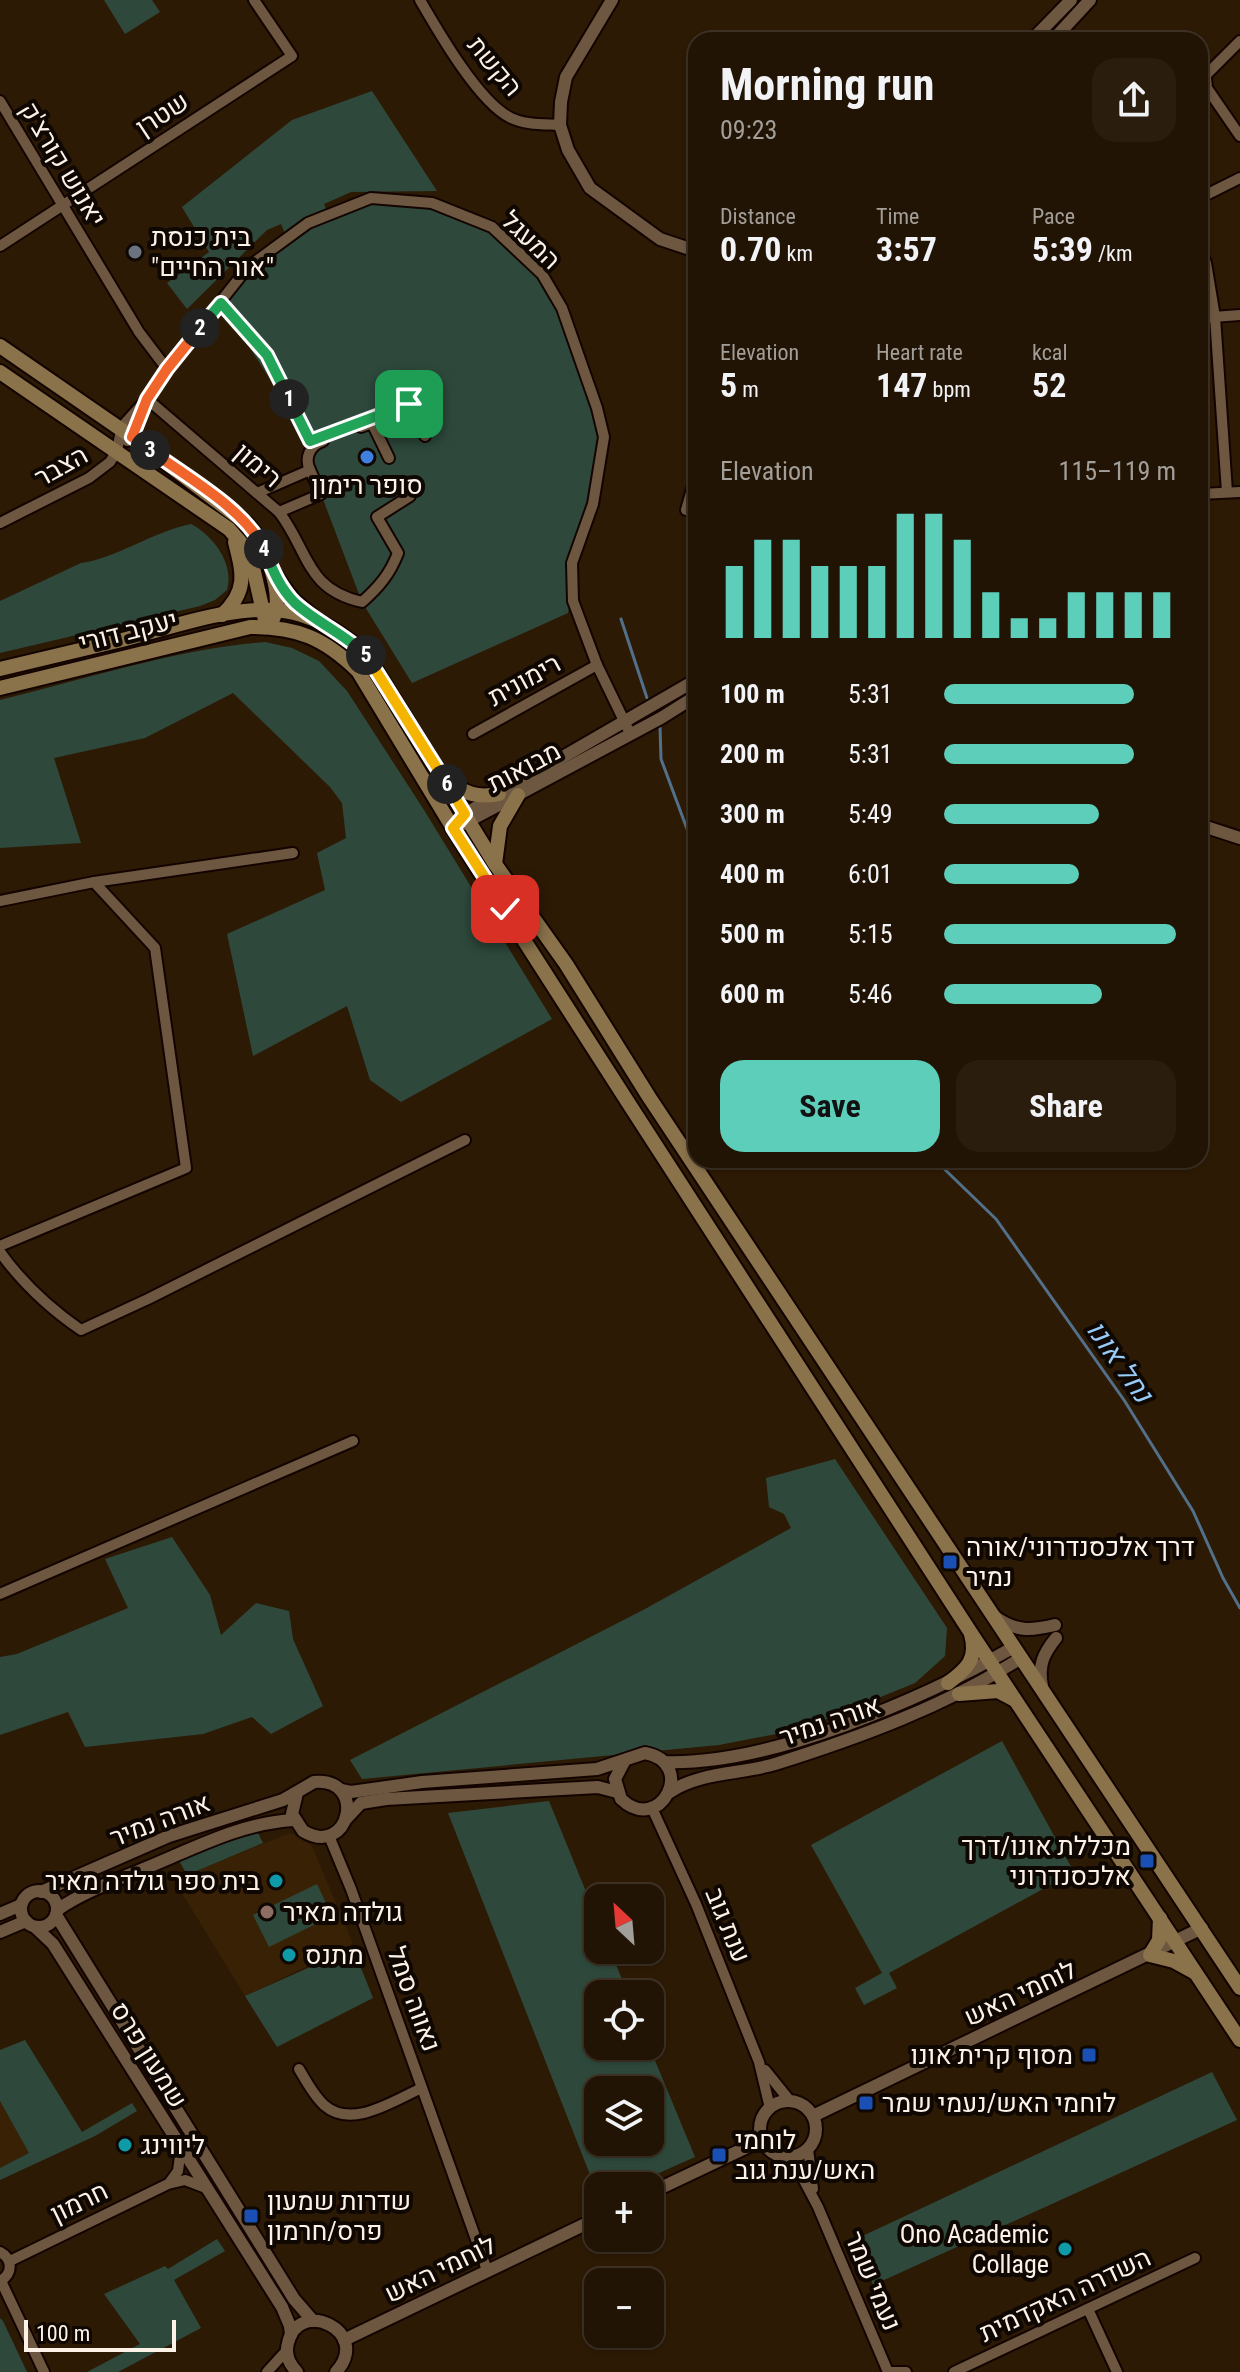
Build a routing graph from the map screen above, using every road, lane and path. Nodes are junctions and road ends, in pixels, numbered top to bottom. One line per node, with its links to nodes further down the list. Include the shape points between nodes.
1 (254, 0): 16 (street, שטרן, via 292,56)
2 (420, 0): 12 (street, הקשת, via 488,100 510,118)
3 (612, 0): 12 (street, via 566,77)
4 (1071, 0): 6 (street)
5 (1090, 0): 7 (street)
6 (1040, 32)
7 (1060, 32)
8 (1240, 41): 9 (street)
9 (1208, 74)
10 (1208, 89): 13 (street)
11 (0, 101): 16 (street, יאנוש קורצ'ק)
12 (560, 125): 18 (street, via 590,188 660,239)
13 (1240, 136)
14 (1240, 178): 15 (street)
15 (1208, 194)
16 (61, 205): 17 (street, שטרן); 25 (street, יאנוש קורצ'ק)
17 (0, 246)
18 (688, 248)
19 (1208, 275): 23 (street)
20 (221, 303): 25 (street, המעגל); 29 (street, via 267,355 310,441 409,404); 48 (street, המעגל, via 248,267 308,223 371,198 432,203 492,227 542,274 562,308 604,437 593,504 572,563 573,601)
21 (1240, 315): 23 (street)
22 (1208, 317): 23 (street)
23 (1215, 317): 33 (street)
24 (0, 346): 28 (main road)
25 (167, 369): 27 (street, המעגל)
26 (0, 372): 30 (main road)
27 (147, 399): 28 (street, המעגל); 35 (street, רימון)
28 (126, 433): 30 (street, המעגל); 43 (main road, via 248,525)
29 (425, 436)
30 (117, 451): 41 (street, הצבר, via 97,474); 42 (main road)
31 (389, 458): 32 (street, via 372,423 317,443 308,456)
32 (310, 470): 35 (street); 40 (street, via 321,494)
33 (1227, 492): 34 (street); 36 (street)
34 (1240, 492)
35 (257, 493): 40 (street, רימון)
36 (1208, 493)
37 (410, 496): 40 (street, רימון, via 377,517 398,553 388,577 362,602 320,582)
38 (688, 503): 39 (street)
39 (686, 510)
40 (279, 512)
41 (0, 523)
42 (233, 533): 44 (main road, via 252,563); 45 (main road, via 242,585)
43 (271, 568): 44 (main road); 46 (main road, via 296,603)
44 (269, 611): 45 (main road, יעקב דורי); 46 (main road, יעקב דורי); 47 (main road)
45 (222, 615): 49 (main road, יעקב דורי)
46 (322, 623): 55 (main road, via 367,656)
47 (269, 627): 51 (main road, יעקב דורי, via 224,632); 59 (main road, יעקב דורי, via 309,636 339,652 358,671)
48 (597, 665): 53 (street, המעגל); 54 (street, רימונית)
49 (0, 669)
50 (688, 686): 53 (street, מבואות)
51 (0, 688)
52 (688, 700): 53 (street, מבואות)
53 (628, 728): 56 (street, מבואות); 57 (street, מבואות)
54 (473, 734)
55 (443, 777): 56 (main road, via 473,796); 58 (main road)
56 (499, 794): 58 (street, מבואות)
57 (518, 795): 58 (street, מבואות); 63 (main road, via 500,826)
58 (467, 818): 59 (street, מבואות); 63 (main road)
59 (453, 828): 73 (main road, יעקב דורי)
60 (1208, 828): 61 (street)
61 (1240, 838)
62 (293, 853): 64 (street)
63 (495, 864): 67 (main road, via 566,964)
64 (94, 882): 65 (street); 69 (street, via 155,948 186,1168)
65 (0, 901)
66 (465, 1140): 69 (street, via 81,1330 22,1282)
67 (688, 1156)
68 (696, 1168): 72 (main road)
69 (0, 1249)
70 (353, 1441): 71 (street)
71 (0, 1594)
72 (992, 1615): 74 (main road); 77 (street, via 1024,1631 1056,1631 1042,1657)
73 (969, 1630): 75 (main road, יעקב דורי); 76 (main road, via 973,1657)
74 (1017, 1652): 75 (street, אורה נמיר); 77 (main road)
75 (994, 1666): 76 (street, אורה נמיר); 78 (main road, יעקב דורי)
76 (954, 1688): 78 (main road, via 998,1691); 80 (street, אורה נמיר, via 762,1750 712,1761); 83 (street, אורה נמיר, via 837,1745 681,1784)
77 (1042, 1690): 95 (main road)
78 (1019, 1702): 93 (main road, יעקב דורי)
79 (625, 1760): 80 (street, via 645,1753); 81 (street, via 597,1769); 82 (street, via 617,1772)
80 (664, 1762): 83 (street, via 671,1775)
81 (341, 1790): 84 (street, via 321,1781); 86 (street, via 348,1803)
82 (617, 1792): 85 (street, via 632,1807); 86 (street, via 598,1787 386,1799 361,1803)
83 (670, 1792): 85 (street)
84 (297, 1793): 87 (street); 89 (street, אורה נמיר, via 169,1836)
85 (652, 1808): 102 (street, ענת גוב)
86 (346, 1819): 88 (street)
87 (294, 1820): 88 (street, via 309,1835); 91 (street, אורה נמיר, via 265,1821 208,1841 91,1890)
88 (329, 1836): 104 (street, נאווה סמל)
89 (41, 1892): 90 (street, via 27,1896); 91 (street, via 54,1900)
90 (21, 1905): 92 (street); 94 (street)
91 (56, 1912): 94 (street, via 45,1926); 123 (street, שמעון פרס, via 64,1933)
92 (0, 1914)
93 (1160, 1917): 97 (main road, יעקב דורי); 98 (main road, via 1159,1940)
94 (30, 1924): 96 (street); 109 (street, שמעון פרס, via 53,1944)
95 (1202, 1928): 97 (street, לוחמי האש); 100 (main road)
96 (0, 1932)
97 (1176, 1941): 98 (street, לוחמי האש); 99 (main road, יעקב דורי)
98 (1150, 1955): 99 (main road); 107 (street, לוחמי האש)
99 (1195, 1973): 101 (main road, יעקב דורי)
100 (1240, 1988)
101 (1240, 2040)
102 (759, 2062): 105 (street, ענת גוב); 106 (street, ענת גוב)
103 (299, 2069): 104 (street, נאווה סמל, via 322,2104 342,2114 358,2116)
104 (422, 2088): 120 (street, נאווה סמל)
105 (790, 2101): 106 (street); 107 (street)
106 (770, 2108): 108 (street, via 762,2119)
107 (813, 2116): 110 (street, via 817,2131)
108 (762, 2140): 111 (street, via 771,2151); 113 (street)
109 (181, 2148): 112 (street, via 178,2171); 114 (street, שמעון פרס)
110 (808, 2149): 111 (street); 115 (street, נעמי שמר)
111 (787, 2157): 115 (street, נעמי שמר)
112 (168, 2184): 114 (street, via 191,2181); 119 (street, חרמון)
113 (664, 2186)
114 (206, 2188): 124 (street, שמעון פרס, via 282,2307)
115 (818, 2207): 131 (street, נעמי שמר)
116 (584, 2225): 120 (street, לוחמי האש)
117 (0, 2252): 119 (street)
118 (1195, 2258): 122 (street, השדרה האקדמית)
119 (10, 2261): 121 (street)
120 (487, 2270): 125 (street, לוחמי האש)
121 (1, 2281): 128 (street)
122 (1088, 2309): 133 (street, השדרה האקדמית); 134 (street)
123 (313, 2321): 124 (street); 125 (street, via 335,2327)
124 (291, 2335): 126 (street)
125 (344, 2340): 127 (street)
126 (287, 2350): 129 (street); 130 (street)
127 (341, 2369)
128 (44, 2372)
129 (267, 2372)
130 (297, 2372)
131 (888, 2372): 132 (street)
132 (906, 2372)
133 (954, 2372)
134 (1117, 2372)

